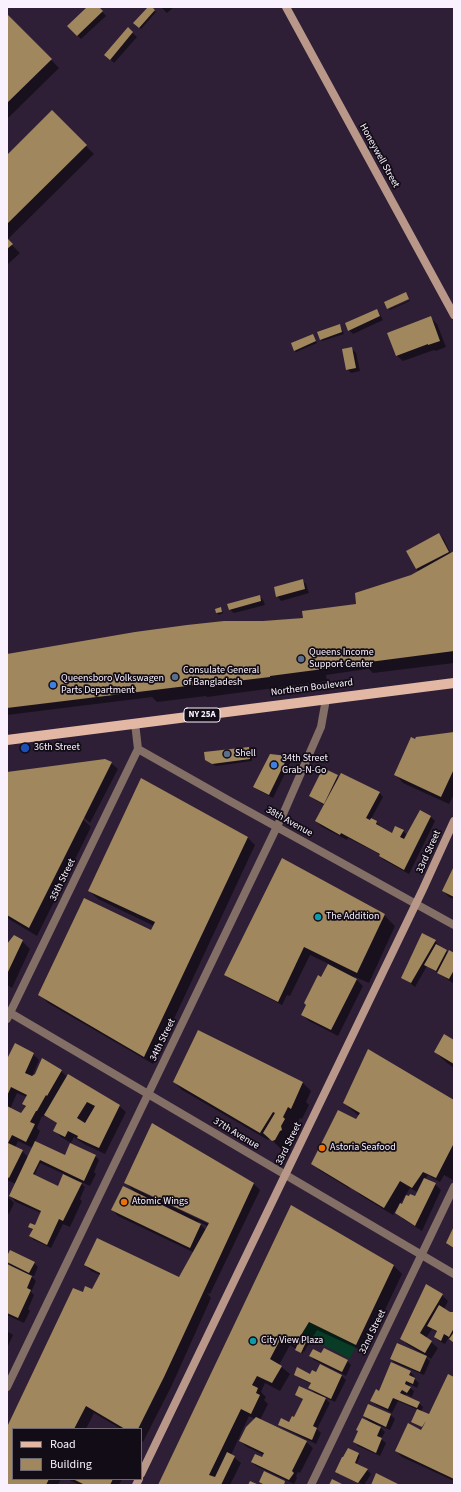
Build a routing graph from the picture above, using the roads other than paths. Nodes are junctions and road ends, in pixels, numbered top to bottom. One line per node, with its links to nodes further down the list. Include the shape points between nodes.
1 (286, 7): 2 (main road, Honeywell Street)
2 (454, 315)
3 (454, 683): 4 (main road, Northern Boulevard / NY 25A)
4 (326, 699): 5 (main road, Northern Boulevard / NY 25A); 9 (street, 34th Street, via 321,727)
5 (135, 723): 6 (main road, Northern Boulevard / NY 25A); 7 (street)
6 (7, 740)
7 (138, 749): 9 (street, 38th Avenue); 12 (street, 35th Street)
8 (454, 821): 10 (main road, 33rd Street)
9 (277, 826): 10 (street, 38th Avenue); 13 (street, 34th Street)
10 (416, 904): 11 (street, 38th Avenue); 14 (main road, 33rd Street)
11 (454, 924)
12 (8, 1015): 13 (street, 37th Avenue)
13 (148, 1094): 14 (street, 37th Avenue); 18 (street, 34th Street)
14 (285, 1175): 16 (street, 37th Avenue); 19 (main road, 33rd Street)
15 (454, 1188): 16 (street, 32nd Street)
16 (421, 1255): 17 (street, 37th Avenue); 20 (street, 32nd Street)
17 (454, 1274)
18 (7, 1387)
19 (142, 1472)
20 (311, 1485)

